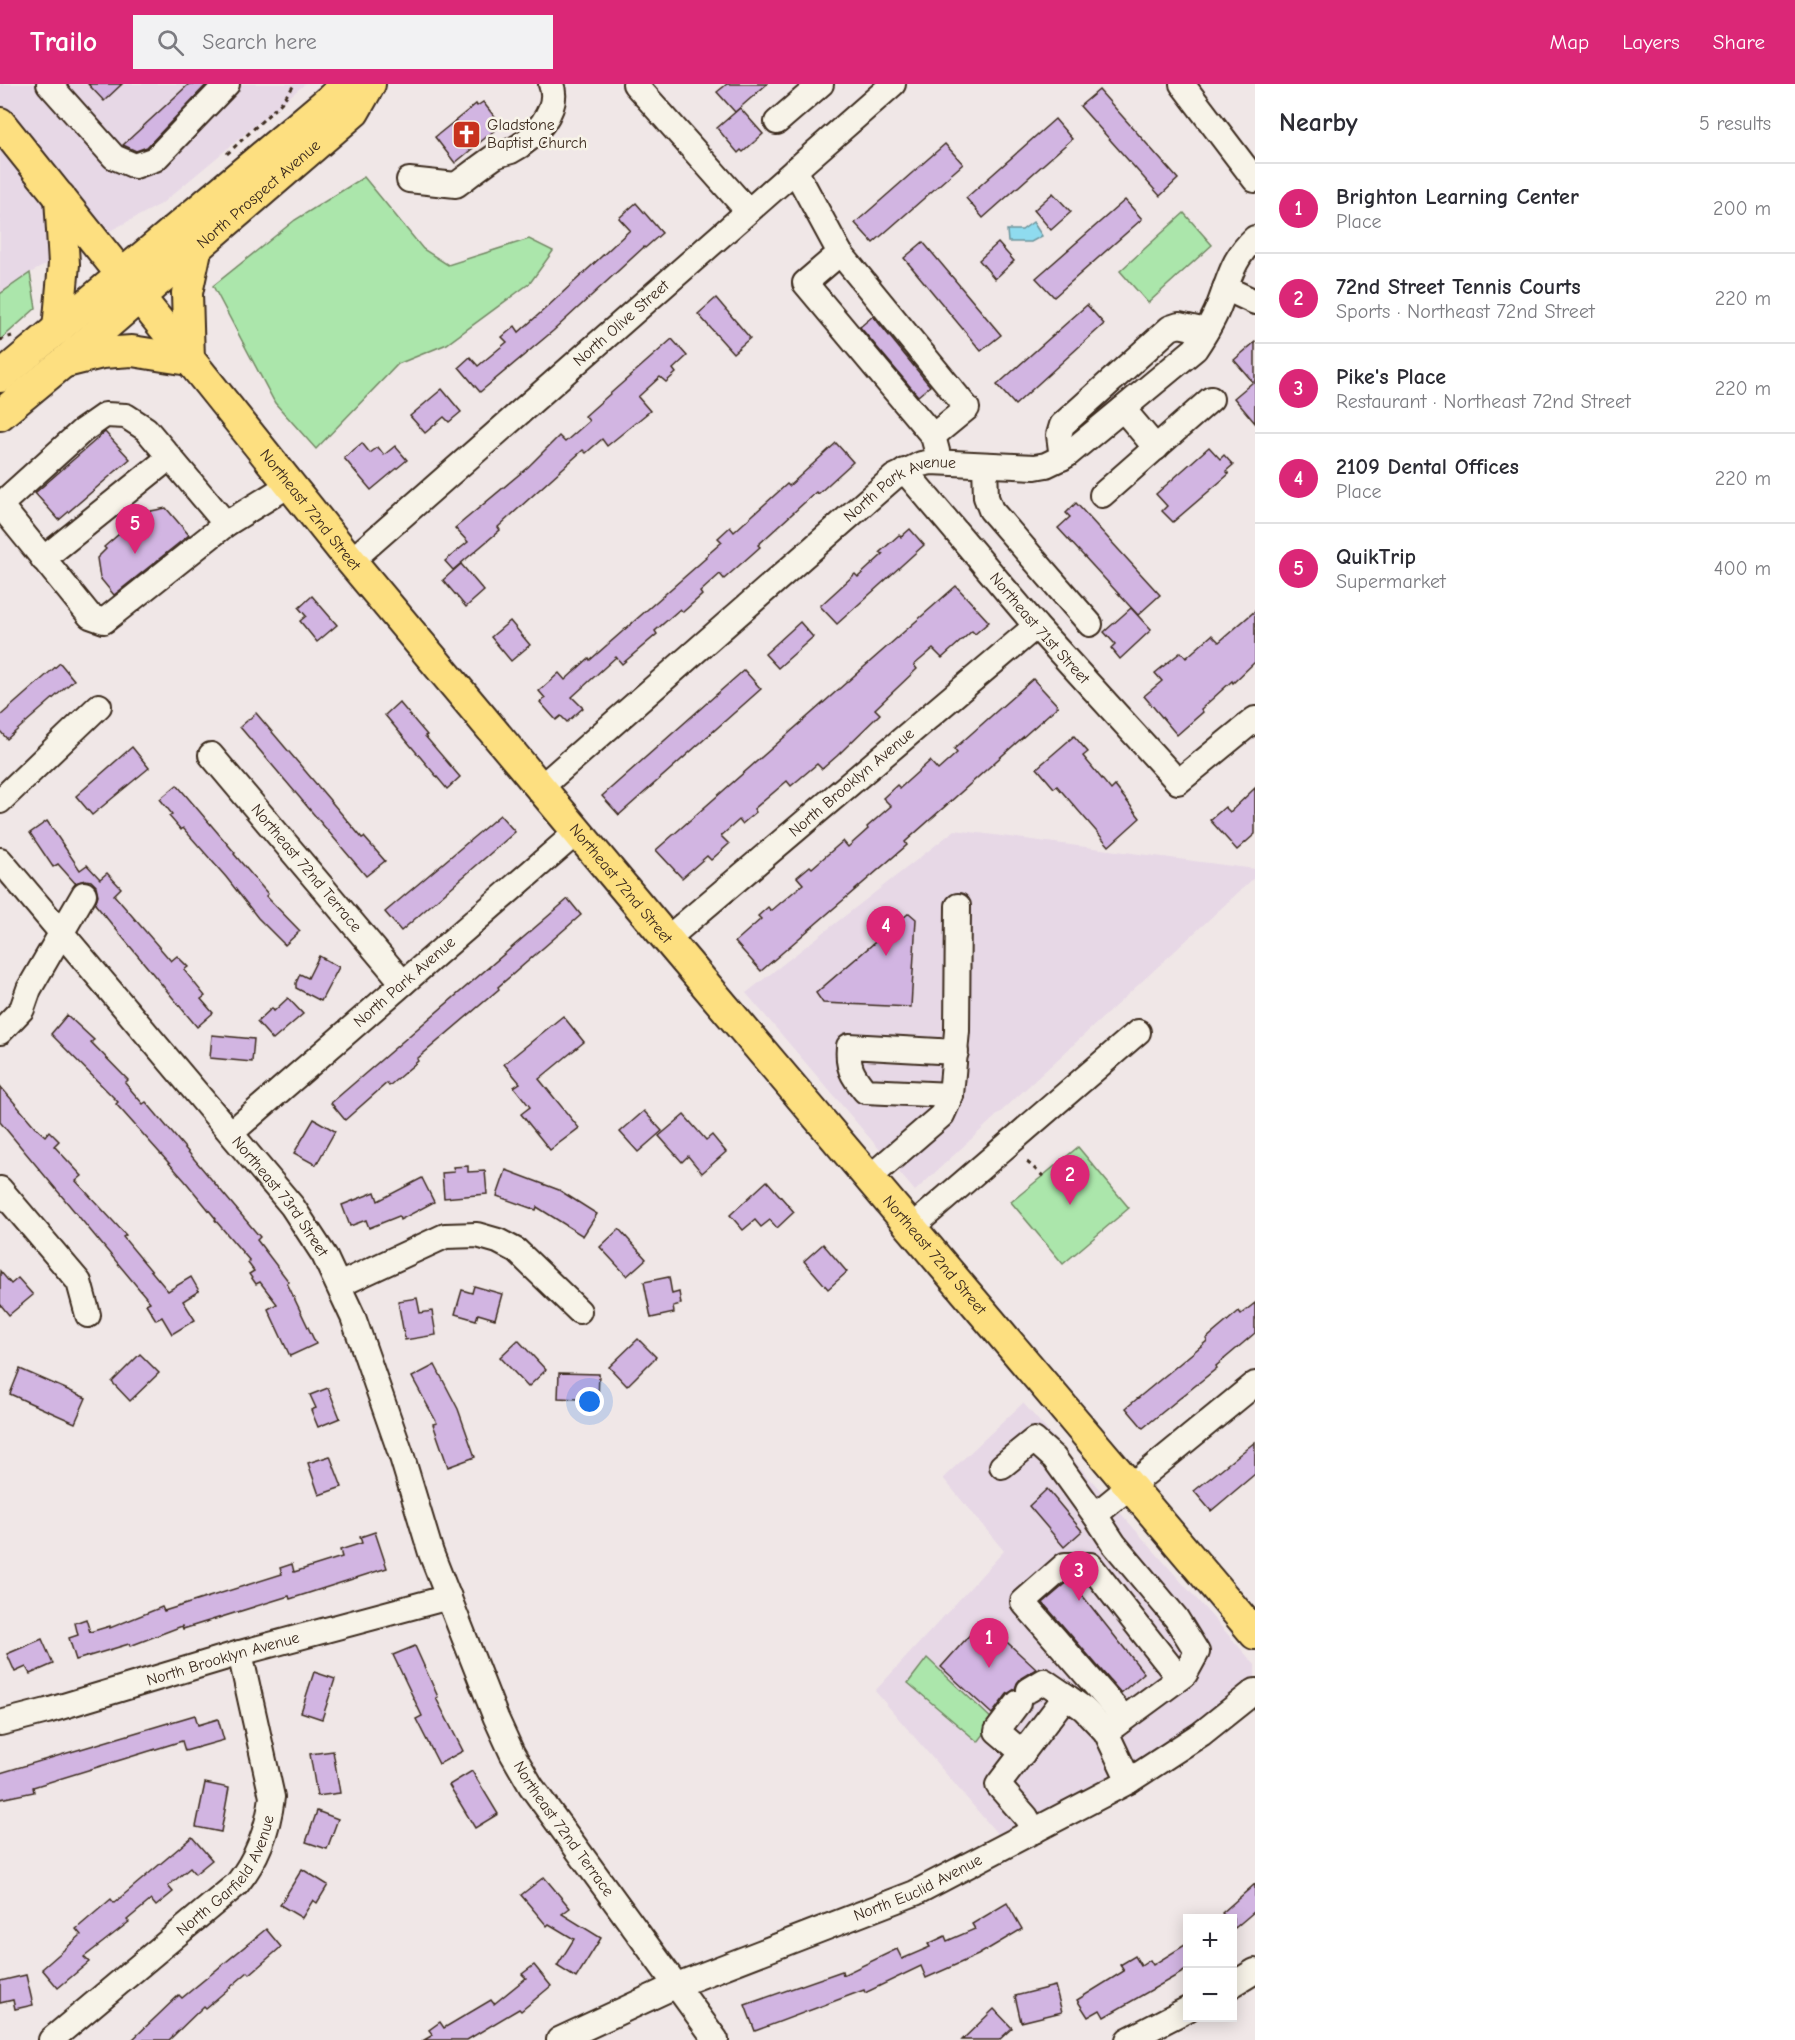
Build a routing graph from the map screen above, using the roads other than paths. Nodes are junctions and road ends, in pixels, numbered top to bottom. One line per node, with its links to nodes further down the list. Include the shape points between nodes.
1 (227, 84): 9 (street, via 155,159 135,166 114,157)
2 (360, 84): 20 (main road, North Prospect Avenue, via 340,91)
3 (370, 84): 18 (main road, North Prospect Avenue, via 354,112)
4 (551, 84): 13 (street, via 553,105 546,119 512,150 497,155 456,185)
5 (635, 84): 16 (street)
6 (821, 84): 10 (street)
7 (1182, 84): 14 (street)
8 (890, 85): 12 (street, North Olive Street)
9 (54, 86)
10 (777, 122)
11 (0, 123): 15 (main road, Northeast 72nd Street)
12 (795, 170): 16 (street, North Olive Street); 19 (street)
13 (409, 180)
14 (1255, 180)
15 (60, 197): 20 (main road, Northeast 72nd Street); 23 (main road, via 64,264)
16 (748, 211): 43 (street, North Olive Street)
17 (1255, 238): 21 (street, North Park Avenue, via 1240,254)
18 (197, 246): 20 (main road, North Prospect Avenue); 25 (main road, via 187,293)
19 (840, 253): 31 (street, via 805,283); 31 (street, via 968,408)
20 (131, 285): 23 (main road); 25 (main road, Northeast 72nd Street); 26 (main road)
21 (1225, 288): 22 (street); 24 (street, North Park Avenue)
22 (1255, 302)
23 (58, 329): 27 (main road)
24 (1206, 332): 29 (street, North Park Avenue, via 1196,349); 34 (street, via 1179,325 1170,328 1062,425)
25 (189, 360): 26 (main road, via 132,351 102,353); 38 (main road, Northeast 72nd Street)
26 (63, 363): 30 (main road)
27 (0, 377)
28 (1211, 399): 32 (street)
29 (1123, 409): 32 (street); 34 (street, North Park Avenue)
30 (0, 415)
31 (933, 436): 35 (street)
32 (1156, 448): 39 (street)
33 (170, 457): 40 (street, via 147,429 126,416 105,415 82,430); 41 (street); 42 (street)
34 (1062, 458): 36 (street, North Park Avenue, via 1035,467)
35 (939, 462): 36 (street, North Park Avenue); 37 (street, North Park Avenue)
36 (985, 465): 44 (street, via 986,496 991,510)
37 (905, 471): 45 (street, Northeast 71st Street); 49 (street, North Park Avenue)
38 (289, 485): 41 (street); 43 (main road, Northeast 72nd Street)
39 (1102, 495)
40 (0, 505): 42 (street)
41 (226, 524): 42 (street, via 104,621 90,616)
42 (43, 559)
43 (351, 561): 49 (main road, Northeast 72nd Street)
44 (1090, 624)
45 (1036, 626): 47 (street, Northeast 71st Street, via 1178,782); 56 (street, North Brooklyn Avenue)
46 (99, 706): 50 (street)
47 (1255, 719)
48 (211, 755): 57 (street, Northeast 72nd Terrace)
49 (540, 788): 51 (main road, Northeast 72nd Street)
50 (0, 801)
51 (578, 832): 56 (main road, Northeast 72nd Street); 57 (street, North Park Avenue)
52 (0, 860): 55 (street, Northeast 73rd Street)
53 (84, 894): 55 (street)
54 (958, 906): 60 (street)
55 (62, 934): 58 (street, via 29,989 22,1009); 62 (street, Northeast 73rd Street)
56 (667, 939): 63 (main road, Northeast 72nd Street)
57 (403, 983): 62 (street, North Park Avenue)
58 (0, 1032)
59 (1138, 1032): 65 (street)
60 (956, 1052): 61 (street); 61 (street, via 849,1046 848,1054 855,1079 865,1090)
61 (951, 1095): 63 (street, via 942,1115)
62 (231, 1133): 66 (street, Northeast 73rd Street, via 292,1206)
63 (869, 1178): 65 (main road, Northeast 72nd Street)
64 (0, 1188): 68 (street, via 79,1282)
65 (912, 1228): 71 (main road, Northeast 72nd Street)
66 (339, 1285): 67 (street, via 445,1236 477,1235 498,1240 517,1251); 75 (street, Northeast 73rd Street)
67 (579, 1311)
68 (88, 1315)
69 (1255, 1384): 71 (street)
70 (1002, 1466): 72 (street, via 1034,1440 1054,1458)
71 (1130, 1486): 72 (street); 76 (main road, Northeast 72nd Street)
72 (1095, 1515): 73 (street)
73 (1114, 1544): 74 (street); 78 (street, via 1176,1618 1197,1652)
74 (1090, 1565): 78 (street); 82 (street, via 1065,1565 1023,1602)
75 (448, 1598): 77 (street, North Brooklyn Avenue); 88 (street, Northeast 72nd Terrace, via 496,1718 531,1786)
76 (1255, 1634)
77 (240, 1653): 81 (street, North Brooklyn Avenue); 90 (street, North Garfield Avenue, via 272,1797 262,1843 237,1884)
78 (1179, 1678): 82 (street)
79 (1255, 1691): 84 (street, North Euclid Avenue, via 1201,1734)
80 (1066, 1696): 82 (street); 83 (street); 83 (street, via 1044,1680 1024,1696 997,1731)
81 (0, 1723)
82 (1115, 1725): 84 (street)
83 (1023, 1753): 85 (street, via 998,1785)
84 (1129, 1781): 85 (street, North Euclid Avenue)
85 (1034, 1831): 88 (street, North Euclid Avenue, via 915,1893)
86 (1255, 1971): 87 (street)
87 (1237, 1982)
88 (677, 1985): 91 (street, North Euclid Avenue); 92 (street, Northeast 72nd Terrace)
89 (1183, 2012): 93 (street)
90 (51, 2040)
91 (559, 2040)
92 (716, 2040)
93 (1128, 2040)

